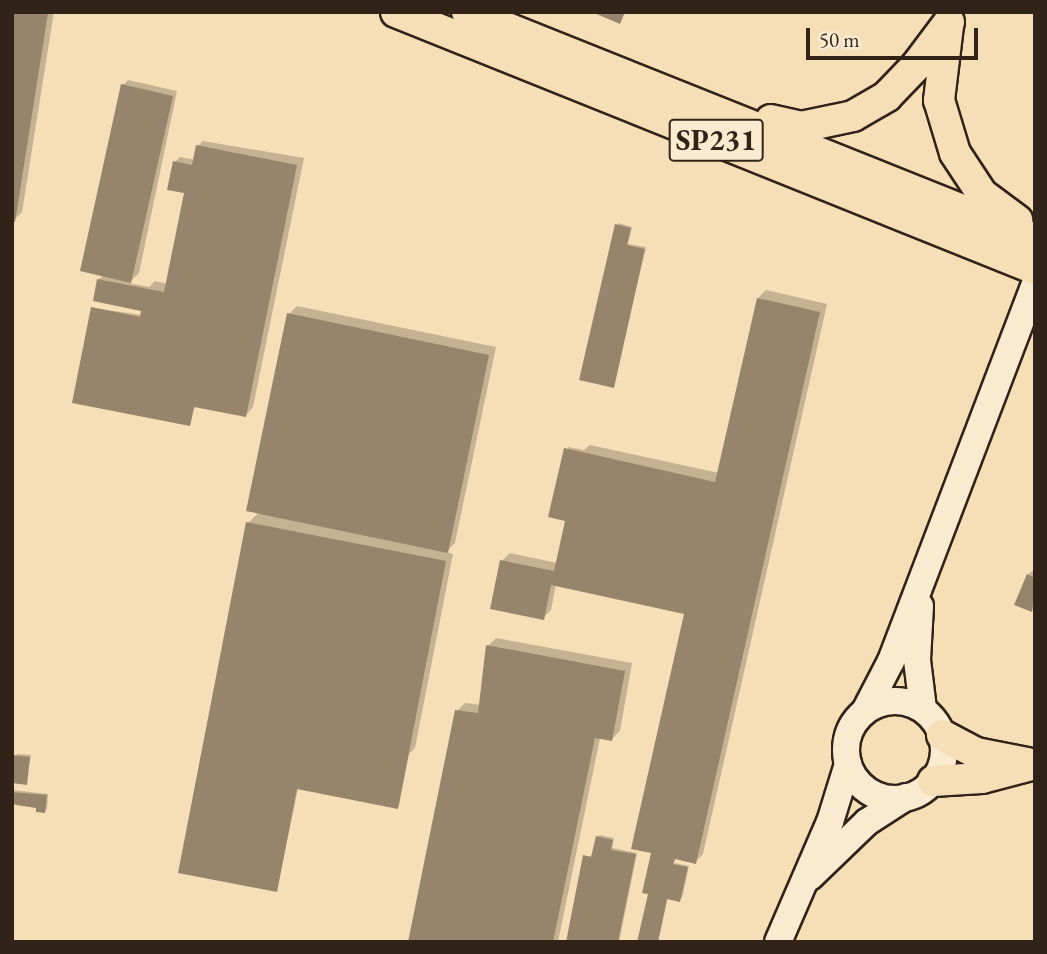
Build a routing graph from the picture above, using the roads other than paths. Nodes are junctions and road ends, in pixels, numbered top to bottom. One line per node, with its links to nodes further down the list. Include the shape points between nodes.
1 (396, 12): 7 (main road, SP231)
2 (467, 12): 4 (main road, SP231)
3 (951, 17): 4 (main road, via 916,66 887,96 853,116 801,127); 5 (main road, via 939,100 955,153 982,194)
4 (706, 107): 6 (main road, SP231)
5 (1035, 230)
6 (1035, 239)
7 (1035, 269)
8 (1035, 284): 9 (main road)
9 (921, 583): 10 (main road, via 917,660); 11 (main road)
10 (923, 709): 11 (main road, via 894,701); 12 (main road)
11 (866, 711): 13 (main road, via 850,729)
12 (942, 735): 14 (main road, via 976,752); 15 (main road, via 941,766)
13 (848, 764): 15 (main road, via 871,792 891,798); 16 (main road, via 830,822)
14 (1034, 764): 15 (main road)
15 (920, 790): 16 (main road, via 867,822)
16 (799, 888): 17 (main road)
17 (778, 942)

